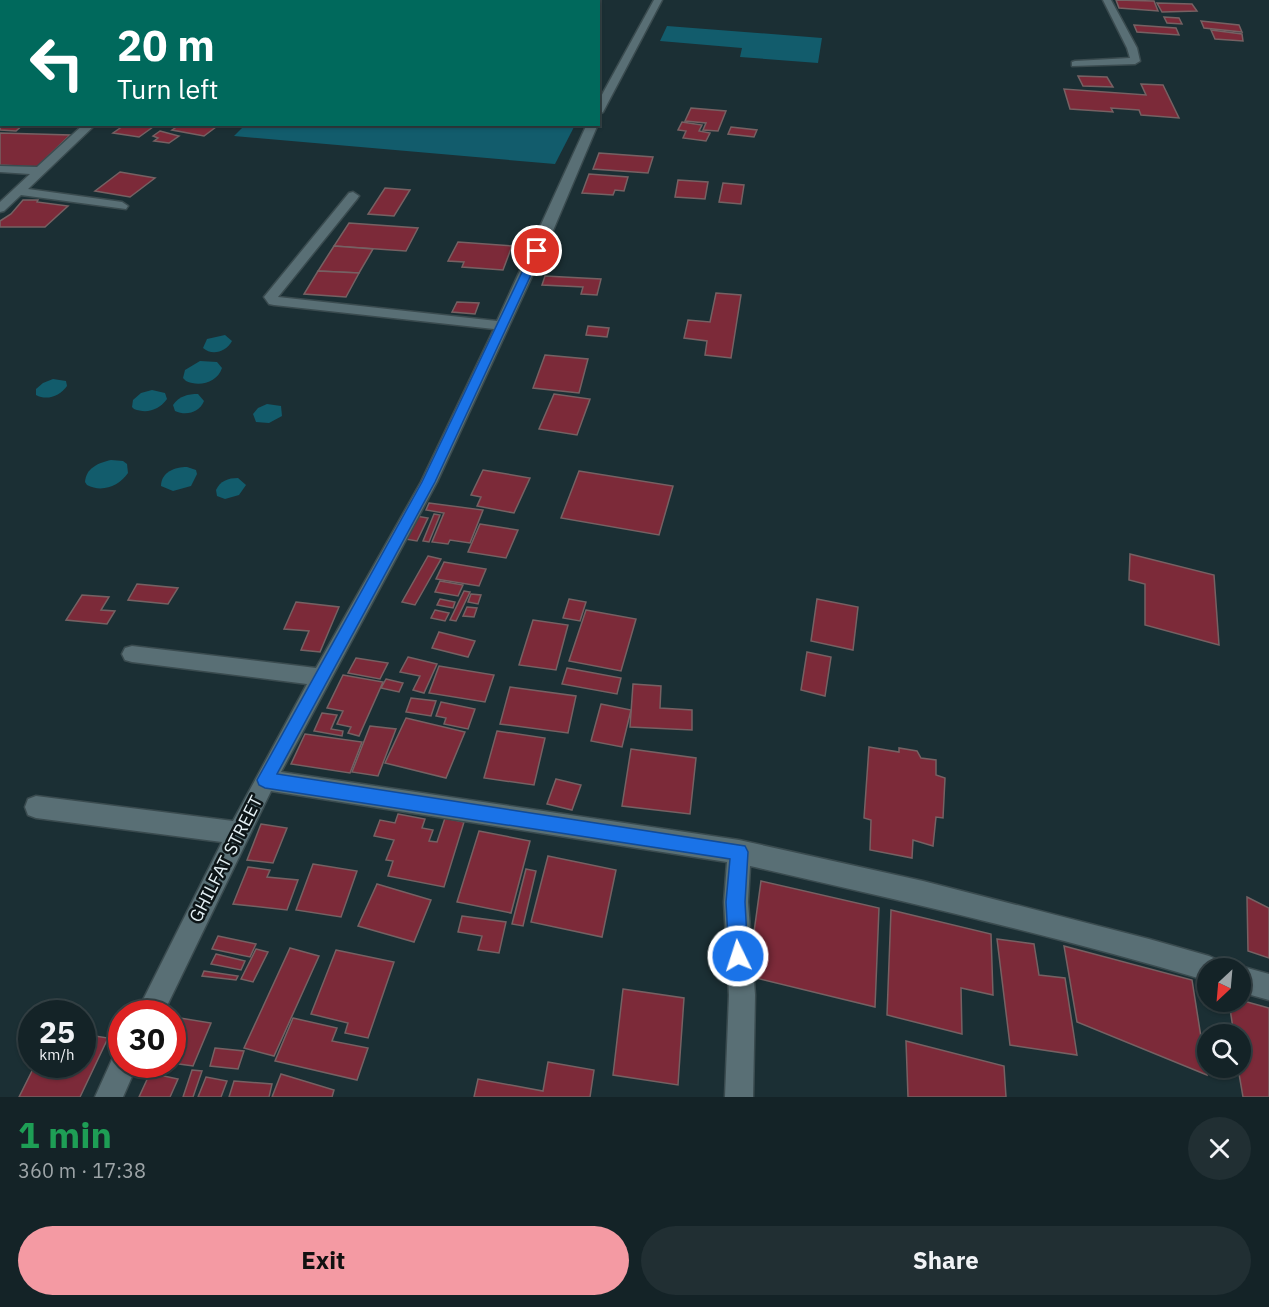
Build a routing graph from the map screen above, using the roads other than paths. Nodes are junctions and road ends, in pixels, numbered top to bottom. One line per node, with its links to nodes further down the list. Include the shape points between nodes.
1 (658, 0): 4 (street)
2 (1107, 0): 3 (street, via 1135,61)
3 (1075, 64)
4 (600, 107)
5 (89, 126): 8 (street)
6 (592, 126): 13 (street, GHILFAT STREET)
7 (0, 169): 8 (street)
8 (40, 171): 9 (street)
9 (18, 191): 11 (street); 12 (street)
10 (353, 196): 13 (street, via 274,291 274,301)
11 (122, 206)
12 (0, 208)
13 (501, 326): 15 (street, GHILFAT STREET, via 429,482)
14 (132, 654): 15 (street)
15 (322, 676): 16 (street, GHILFAT STREET)
16 (265, 780): 18 (street, GHILFAT STREET); 19 (street)
17 (36, 807): 18 (street)
18 (239, 833): 23 (street, GHILFAT STREET)
19 (739, 852): 20 (street, via 923,893); 26 (street)
20 (1197, 965)
21 (1251, 982): 22 (street)
22 (1269, 987)
23 (156, 1000)
24 (118, 1078): 25 (street)
25 (108, 1097)
26 (739, 1097)

